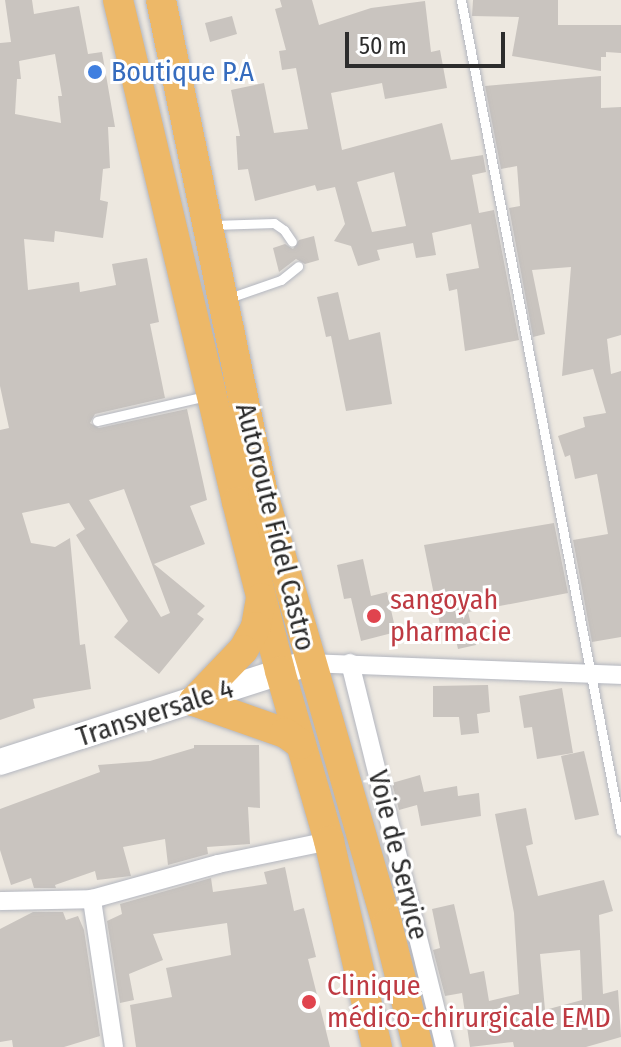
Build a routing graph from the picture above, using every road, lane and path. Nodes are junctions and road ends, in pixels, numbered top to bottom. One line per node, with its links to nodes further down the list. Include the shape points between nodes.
1 (118, 0): 8 (highway, Autoroute Fidel Castro)
2 (161, 0): 4 (highway, Autoroute Fidel Castro)
3 (461, 0): 14 (lane)
4 (205, 225): 5 (lane, via 274,223); 7 (highway, Autoroute Fidel Castro)
5 (292, 242)
6 (298, 266): 7 (lane, via 281,280)
7 (221, 300): 11 (highway, Autoroute Fidel Castro, via 263,494)
8 (213, 394): 9 (lane); 10 (highway, Autoroute Fidel Castro)
9 (97, 421)
10 (262, 596): 13 (highway, Autoroute Fidel Castro); 16 (highway, via 256,627 243,650)
11 (309, 663): 12 (street); 13 (main road, Transversale 4); 23 (highway, Autoroute Fidel Castro)
12 (350, 663): 14 (street); 23 (street, Voie de Service)
13 (280, 671): 16 (main road, Transversale 4); 17 (highway, Autoroute Fidel Castro)
14 (592, 674): 15 (street); 19 (lane)
15 (621, 675)
16 (194, 701): 17 (highway, via 285,733); 18 (main road, Transversale 4)
17 (301, 744): 20 (highway, Autoroute Fidel Castro)
18 (0, 762)
19 (621, 831)
20 (329, 841): 21 (street, via 218,864); 25 (highway, Autoroute Fidel Castro)
21 (92, 899): 22 (street); 24 (street)
22 (0, 901)
23 (400, 921): 26 (highway, Autoroute Fidel Castro); 27 (street, Voie de Service)
24 (114, 1047)
25 (377, 1047)
26 (418, 1047)
27 (445, 1047)

